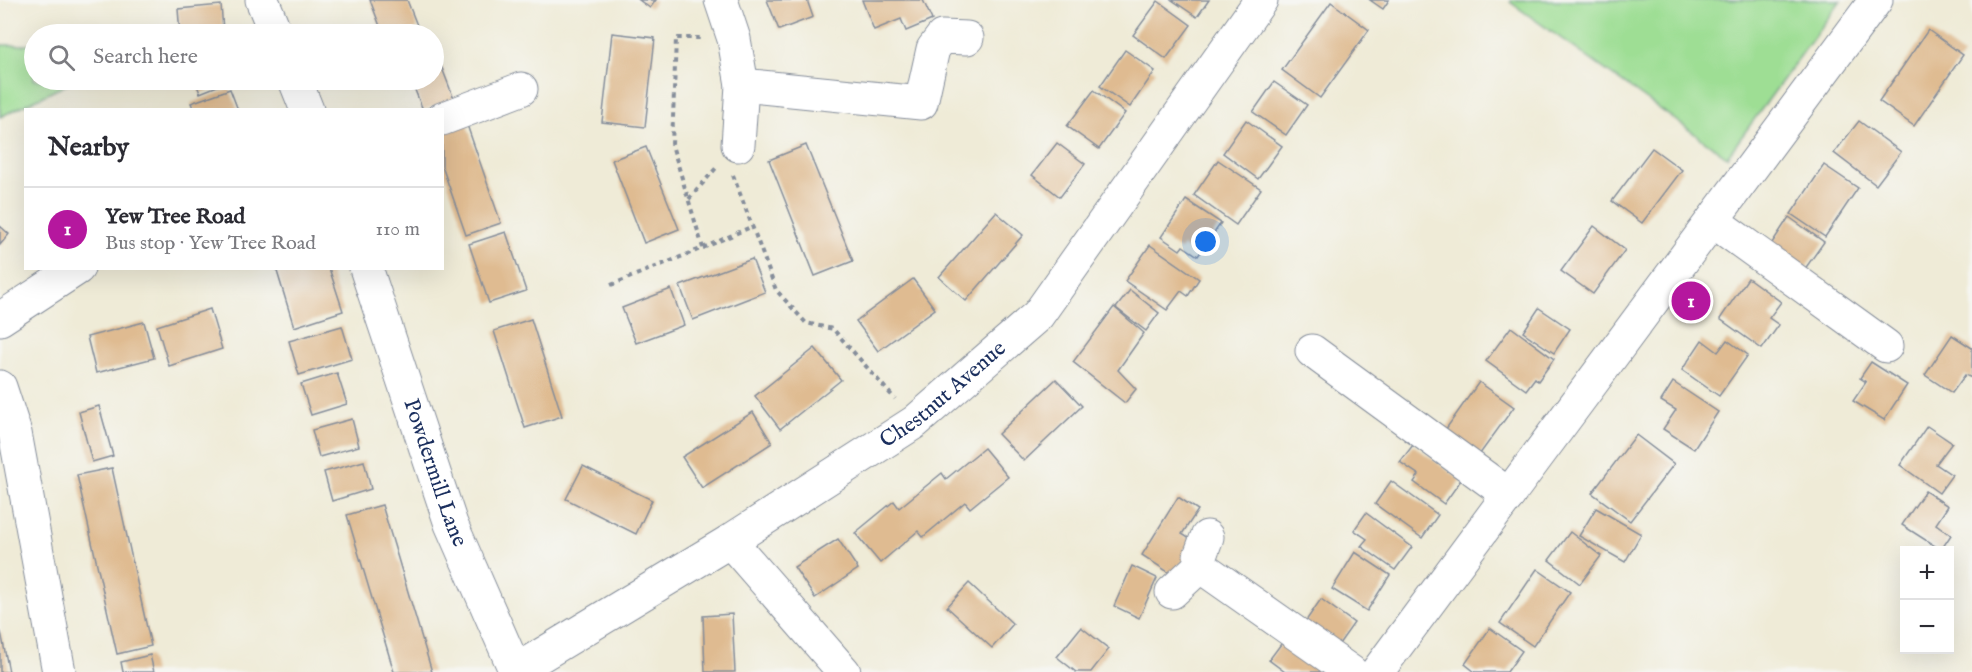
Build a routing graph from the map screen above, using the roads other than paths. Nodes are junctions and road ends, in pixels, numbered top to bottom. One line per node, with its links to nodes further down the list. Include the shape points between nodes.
1 (262, 0): 5 (street)
2 (721, 0): 7 (street, via 734,39)
3 (1261, 0): 21 (street, Chestnut Avenue, via 1038,315 915,422)
4 (1876, 0): 13 (street)
5 (272, 24)
6 (967, 38): 7 (street, via 942,37 933,49 921,103)
7 (742, 85): 12 (street)
8 (521, 88): 11 (street)
9 (299, 90): 10 (street)
10 (306, 108)
11 (444, 118)
12 (738, 145)
13 (1713, 221): 17 (street); 20 (street)
14 (75, 270): 16 (street)
15 (367, 270): 24 (street, Powdermill Lane, via 451,524)
16 (0, 319)
17 (1886, 346)
18 (1312, 351): 20 (street)
19 (0, 387): 23 (street, via 15,433)
20 (1509, 495): 27 (street)
21 (730, 542): 24 (street, Chestnut Avenue); 25 (street)
22 (1172, 592): 26 (street, via 1203,552)
23 (59, 672)
24 (515, 672)
25 (844, 672)
26 (1351, 672)
27 (1377, 672)

